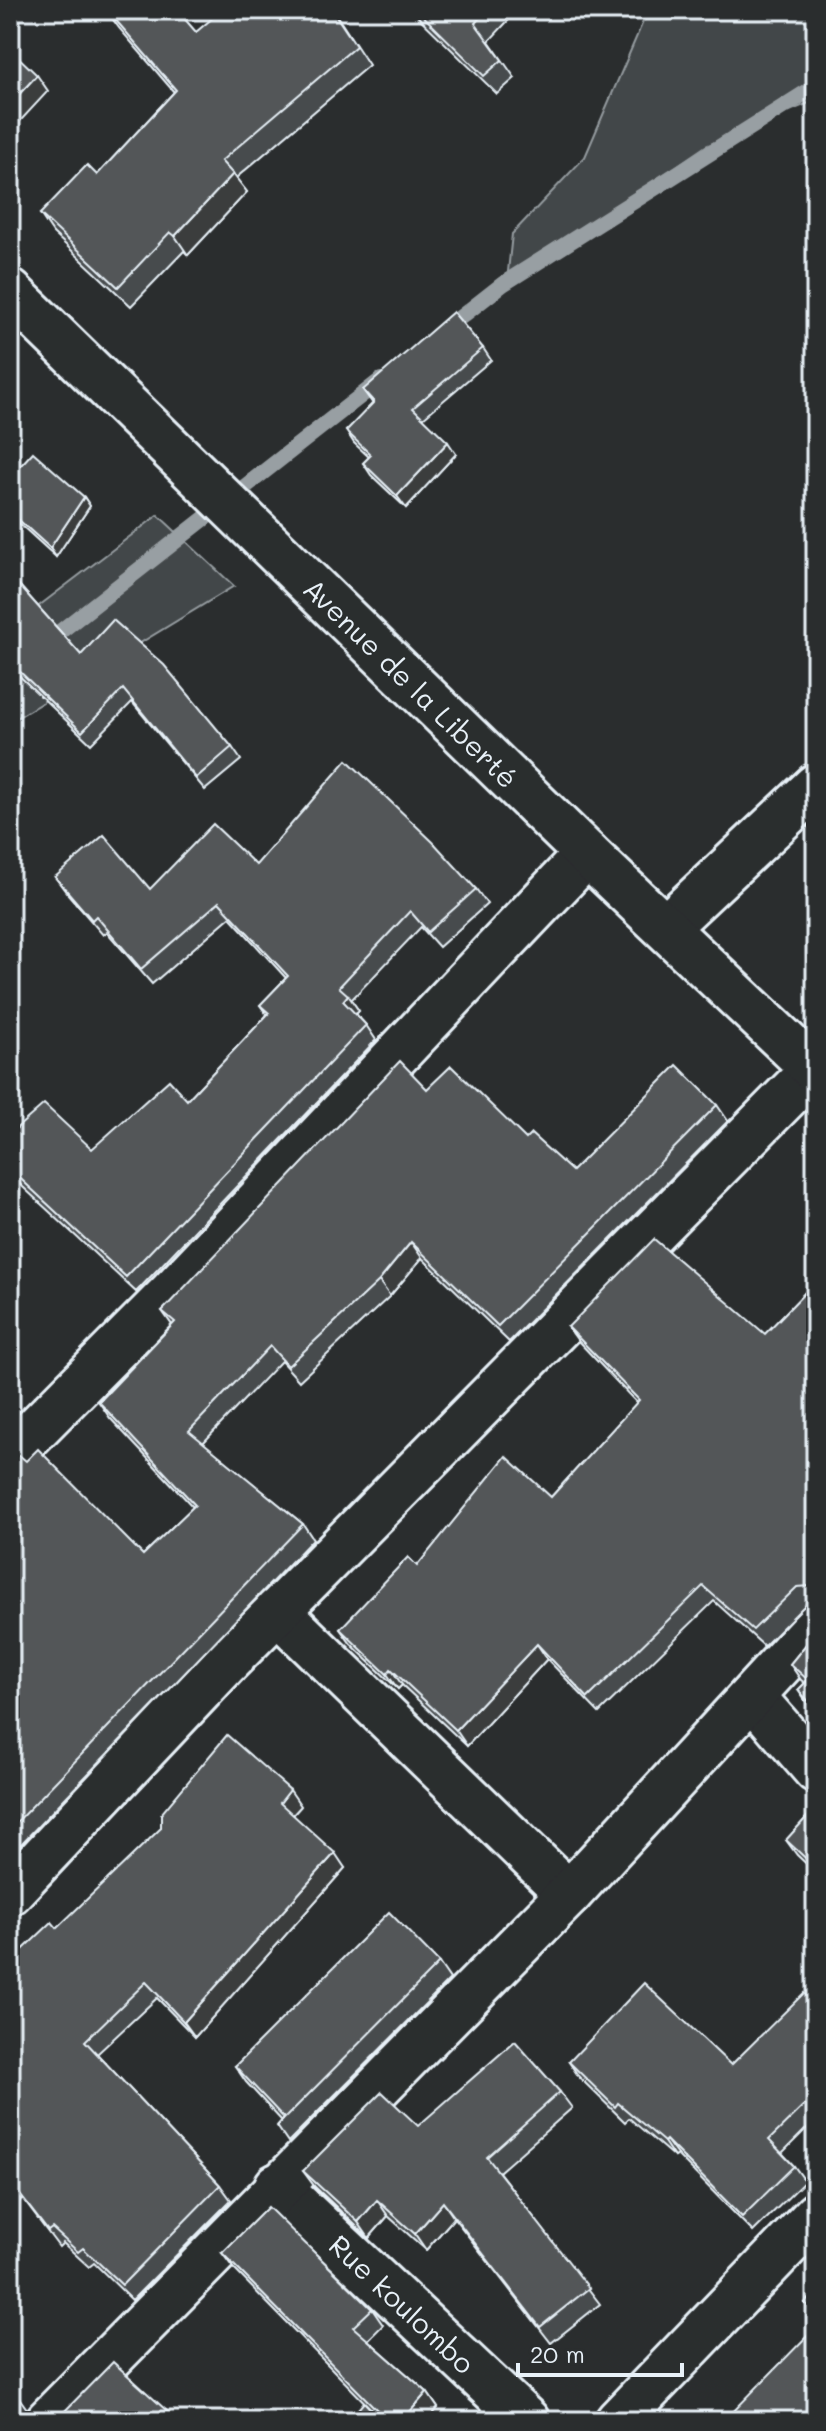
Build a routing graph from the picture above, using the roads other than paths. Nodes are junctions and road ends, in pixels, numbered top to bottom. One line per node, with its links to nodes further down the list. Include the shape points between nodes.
1 (10, 292): 3 (street, Avenue de la Liberté)
2 (816, 786): 4 (street)
3 (587, 854): 4 (street, Avenue de la Liberté); 6 (street, via 183,1281)
4 (666, 927): 5 (street, Avenue de la Liberté)
5 (815, 1070): 7 (street)
6 (10, 1455)
7 (277, 1611): 11 (street); 12 (street)
8 (816, 1626): 9 (street)
9 (752, 1696): 10 (street); 12 (street)
10 (816, 1770)
11 (18, 1868)
12 (569, 1894): 13 (street)
13 (277, 2186): 15 (street); 16 (street, Rue koulombo)
14 (816, 2215): 17 (street)
15 (48, 2421)
16 (527, 2421)
17 (618, 2421)

